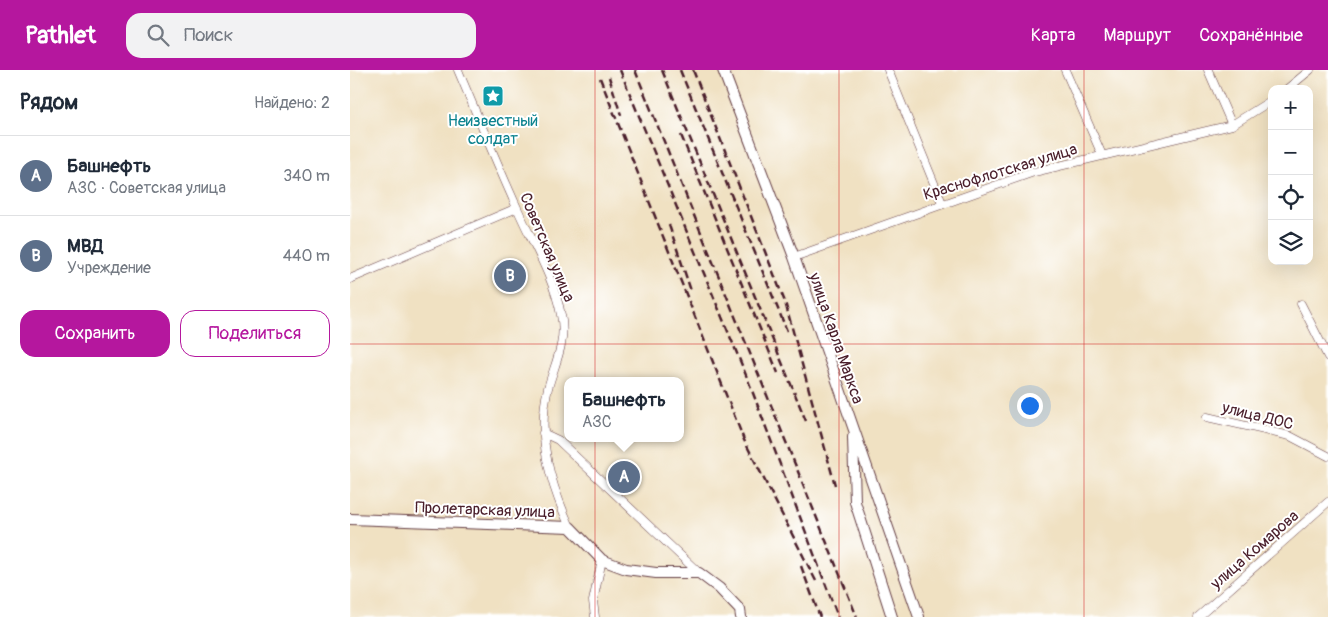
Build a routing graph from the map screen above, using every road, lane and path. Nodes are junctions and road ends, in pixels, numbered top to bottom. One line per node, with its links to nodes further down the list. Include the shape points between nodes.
1 (458, 70): 12 (street, Советская улица)
2 (724, 70): 13 (street, улица Карла Маркса)
3 (888, 70): 11 (street)
4 (1065, 70): 10 (street)
5 (1208, 70): 9 (street)
6 (1310, 70): 7 (street)
7 (1291, 85)
8 (1268, 102): 9 (street, Краснофлотская улица)
9 (1232, 125): 10 (street, Краснофлотская улица)
10 (1102, 155): 11 (street, Краснофлотская улица, via 1034,172)
11 (942, 203): 13 (street, Краснофлотская улица)
12 (517, 208): 14 (street); 19 (street, Советская улица, via 555,290 562,316 563,338 548,389)
13 (794, 257): 18 (street, улица Карла Маркса)
14 (350, 279)
15 (1301, 304): 16 (street)
16 (1328, 357)
17 (1207, 417): 20 (street, улица ДОС, via 1290,436)
18 (852, 426): 28 (street, via 855,502); 29 (street, улица Карла Маркса)
19 (543, 433): 23 (street, Советская улица, via 554,491); 25 (street, via 558,440)
20 (1328, 456)
21 (1328, 502): 30 (street, улица Комарова)
22 (350, 519): 23 (street, Пролетарская улица)
23 (570, 528): 24 (street, Пролетарская улица)
24 (602, 560): 25 (street, Пролетарская улица, via 626,569 656,573); 27 (street, via 593,601)
25 (700, 573): 26 (street, via 719,588)
26 (740, 614)
27 (595, 617)
28 (892, 617)
29 (919, 617)
30 (1198, 617)

